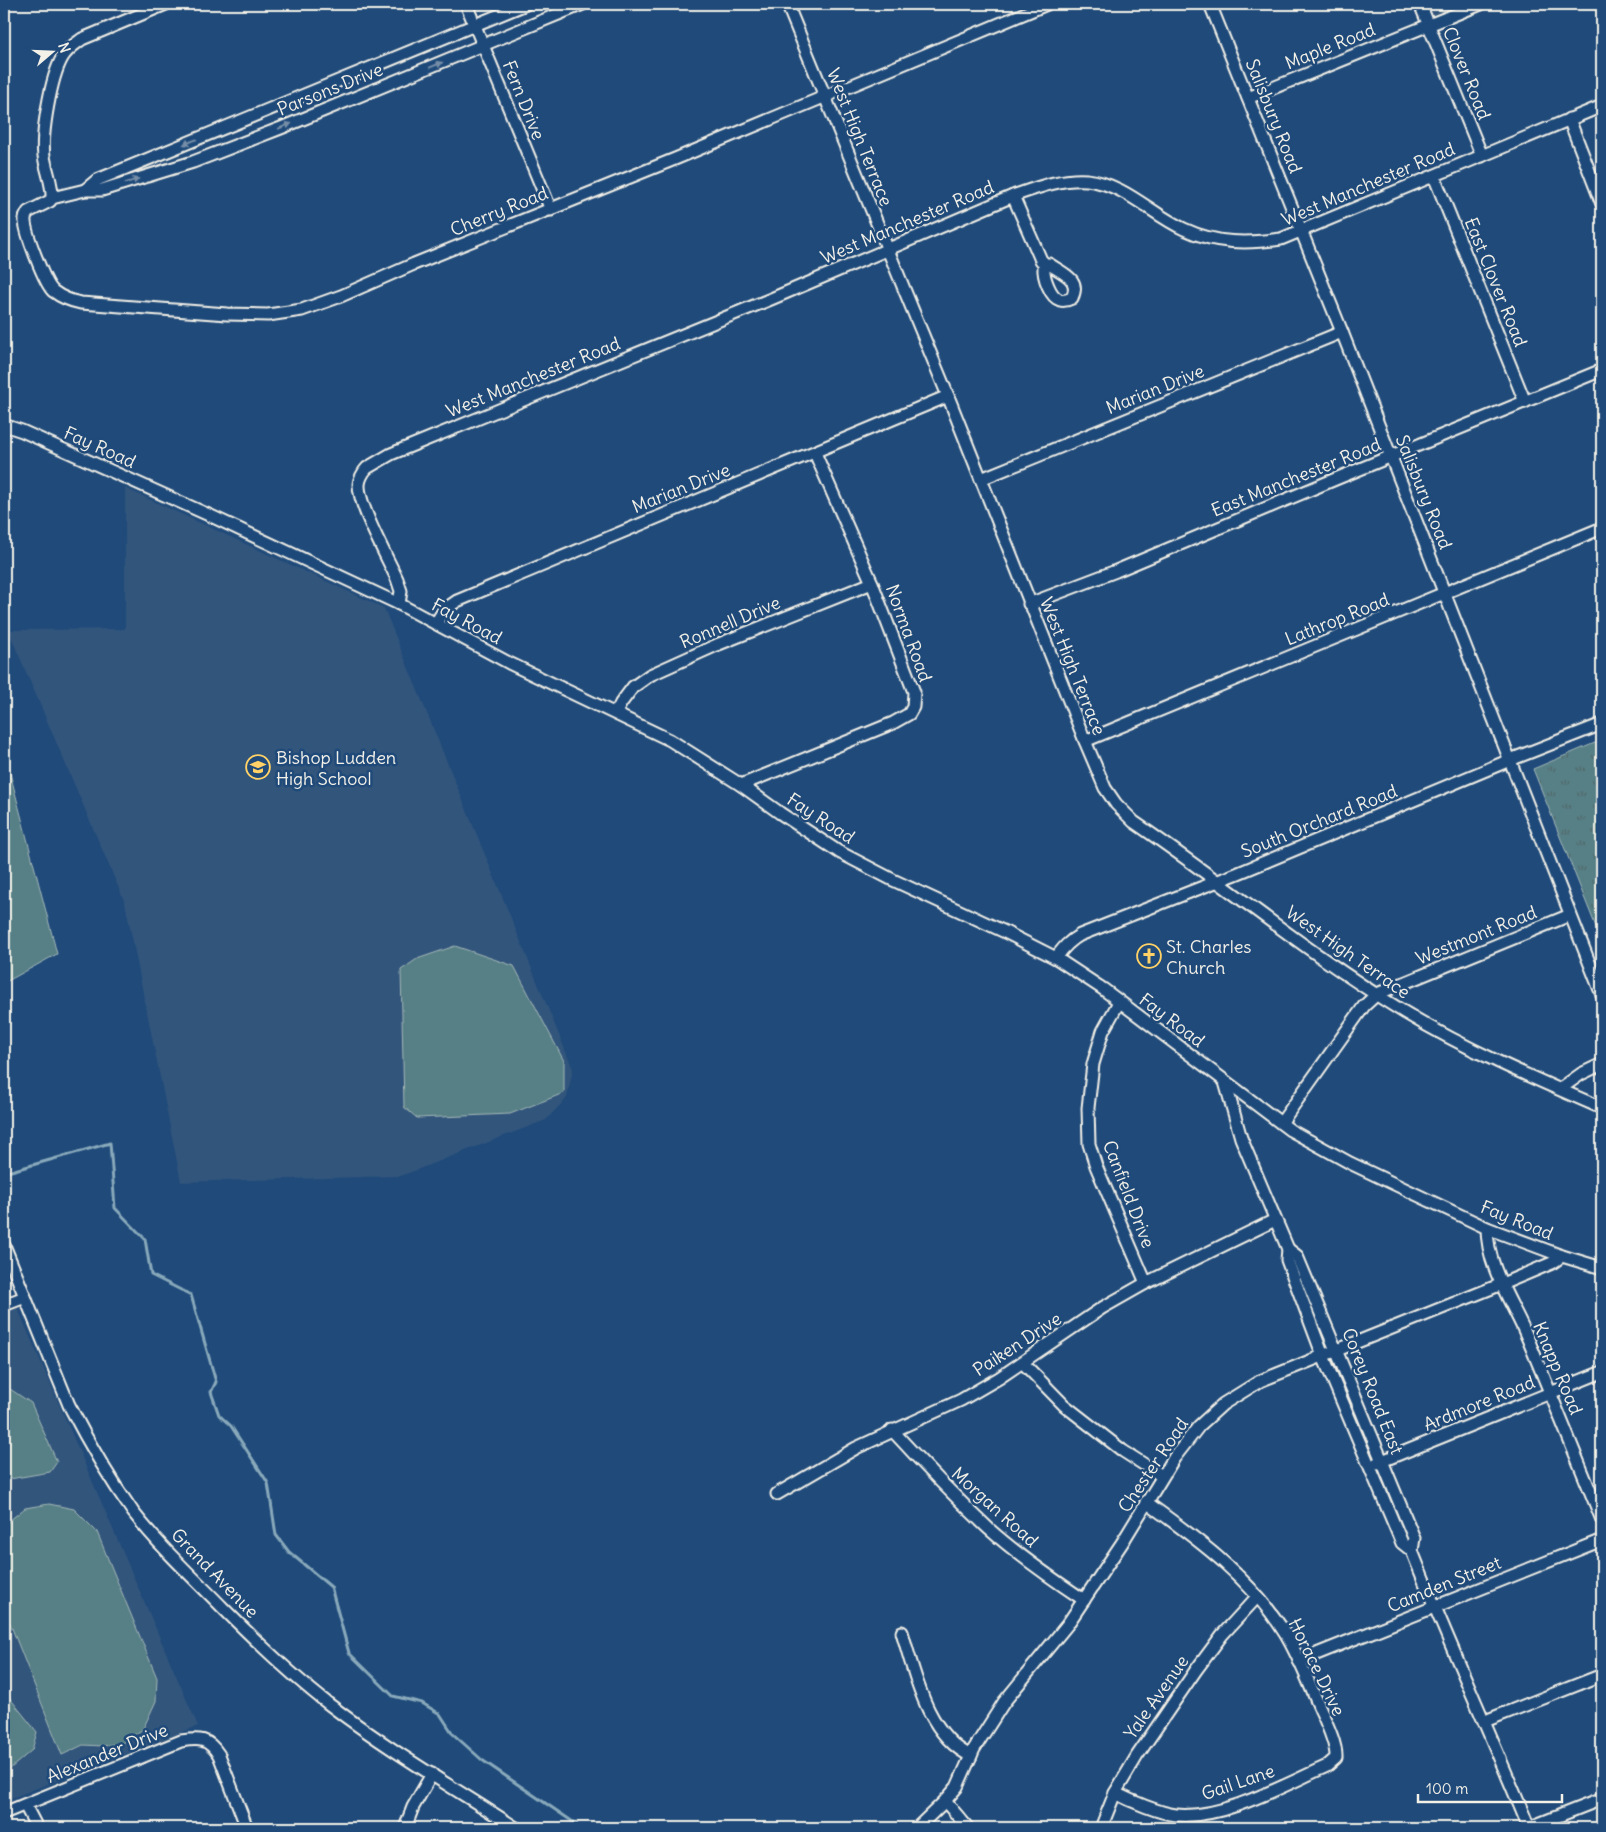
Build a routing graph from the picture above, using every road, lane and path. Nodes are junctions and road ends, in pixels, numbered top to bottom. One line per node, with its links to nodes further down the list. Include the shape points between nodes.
1 (166, 4): 23 (street, via 82,39 62,58 51,91 45,128 44,155)
2 (466, 4): 10 (street, Fern Drive)
3 (526, 4): 10 (street, Parsons Drive)
4 (583, 4): 12 (street, Parsons Drive)
5 (787, 4): 13 (street, West High Terrace)
6 (1048, 4): 13 (street, Cherry Road)
7 (1210, 4): 14 (street, Salisbury Road)
8 (1420, 4): 11 (street, Clover Road)
9 (1481, 4): 11 (street, Maple Road)
10 (474, 25): 12 (street, Fern Drive); 17 (street, Parsons Drive)
11 (1429, 25): 14 (street, Maple Road); 19 (street, Clover Road)
12 (483, 45): 18 (street, Parsons Drive, one-way to 12); 25 (street, Fern Drive)
13 (824, 96): 25 (street, Cherry Road); 27 (street, West High Terrace)
14 (1248, 98): 26 (street, Salisbury Road)
15 (1602, 106): 16 (street, West Manchester Road)
16 (1569, 119): 19 (street, West Manchester Road); 24 (street)
17 (219, 130): 18 (street); 21 (street, Parsons Drive, one-way to 21, via 97,180)
18 (228, 149): 21 (street, Parsons Drive, one-way to 18, via 102,190)
19 (1482, 156): 20 (street, West Manchester Road)
20 (1434, 176): 26 (street, West Manchester Road); 32 (street, East Clover Road)
21 (85, 190): 23 (street, Parsons Drive)
22 (1013, 196): 26 (street, West Manchester Road, via 1070,180 1088,180 1131,195 1183,229 1206,238 1254,243); 27 (street, West Manchester Road); 28 (street)
23 (52, 198): 25 (street, Cherry Road, via 28,212 26,228 45,280 67,301 251,314 302,310)
24 (1602, 204)
25 (551, 210)
26 (1302, 232): 29 (street, Salisbury Road)
27 (887, 249): 31 (street, West High Terrace); 40 (street, West Manchester Road, via 391,454 367,468 359,485 364,508 397,579 401,591)
28 (1046, 265)
29 (1342, 332): 35 (street, Salisbury Road); 36 (street, Marian Drive)
30 (1602, 370): 32 (street, East Manchester Road)
31 (948, 396): 34 (street, Marian Drive); 36 (street, West High Terrace)
32 (1524, 402): 35 (street, East Manchester Road)
33 (4, 424): 40 (street, Fay Road)
34 (815, 452): 38 (street, Norma Road); 42 (street, Marian Drive, via 457,601 444,610)
35 (1391, 457): 39 (street, Salisbury Road); 41 (street, East Manchester Road)
36 (981, 479): 41 (street, West High Terrace)
37 (1602, 528): 39 (street, Lathrop Road)
38 (872, 583): 43 (street, Ronnell Drive, via 650,675 633,687); 47 (street, Norma Road, via 914,692 909,714 886,727)
39 (1445, 594): 45 (street, Lathrop Road); 46 (street, Salisbury Road)
40 (399, 604): 42 (street, Fay Road)
41 (1029, 604): 45 (street, West High Terrace)
42 (436, 624): 43 (street, Fay Road, via 509,663)
43 (616, 713): 47 (street, Fay Road, via 670,740)
44 (1602, 724): 46 (street, South Orchard Road)
45 (1085, 742): 48 (street, West High Terrace, via 1105,788 1116,804 1134,822)
46 (1510, 760): 48 (street, South Orchard Road); 49 (street, Salisbury Road)
47 (741, 785): 50 (street, Fay Road, via 839,852)
48 (1218, 881): 50 (street, South Orchard Road, via 1080,936 1063,948); 51 (street, West High Terrace)
49 (1570, 915): 51 (street, Westmont Road); 52 (street, Salisbury Road)
50 (1056, 958): 53 (street, Fay Road)
51 (1377, 994): 56 (street, West High Terrace, via 1446,1036); 58 (street, Westmont Road, via 1364,1006)
52 (1602, 995)
53 (1119, 1002): 55 (street, Fay Road); 65 (street, Canfield Drive, via 1104,1031 1093,1064 1088,1108 1089,1144)
54 (1602, 1064): 56 (street)
55 (1225, 1082): 58 (street, Fay Road); 59 (street, Corey Road East, via 1241,1138)
56 (1560, 1089): 57 (street, West High Terrace)
57 (1602, 1108)
58 (1281, 1123): 60 (street, Fay Road, via 1350,1163)
59 (1275, 1220): 62 (street, Corey Road East); 65 (street, Paiken Drive)
60 (1487, 1228): 63 (street, Fay Road); 66 (street, Knapp Road, via 1490,1257)
61 (4, 1245): 67 (street, Grand Avenue)
62 (1288, 1249): 69 (street, Corey Road East, via 1298,1256); 70 (street, Corey Road East, via 1287,1260)
63 (1562, 1256): 64 (street, Fay Road); 66 (street, Chester Road)
64 (1602, 1268)
65 (1146, 1284): 71 (street, Paiken Drive, via 1102,1308)
66 (1502, 1284): 69 (street, Chester Road); 73 (street, Knapp Road)
67 (25, 1297): 68 (street); 92 (street, Grand Avenue, via 81,1429 134,1512 168,1553 256,1641 308,1687 387,1746)
68 (4, 1305)
69 (1337, 1350): 70 (street, Chester Road); 75 (street, Corey Road East)
70 (1323, 1356): 76 (street, Corey Road East); 77 (street, Chester Road, via 1260,1380 1223,1404 1200,1426)
71 (1023, 1363): 74 (street, Paiken Drive, via 961,1400); 77 (street, via 1064,1405 1123,1451)
72 (1602, 1372): 73 (street, Ardmore Road)
73 (1550, 1393): 75 (street, Ardmore Road); 80 (street, Knapp Road)
74 (892, 1430): 78 (street, Paiken Drive); 84 (street, Morgan Road, via 990,1530)
75 (1382, 1460): 76 (street, Ardmore Road); 82 (street, Corey Road East, via 1414,1538)
76 (1369, 1466): 82 (street, Corey Road East, via 1402,1543)
77 (1162, 1476): 79 (street, Chester Road)
78 (777, 1494)
79 (1146, 1502): 83 (street, Horace Drive, via 1213,1552); 84 (street, Chester Road)
80 (1602, 1520)
81 (1602, 1540): 85 (street, Camden Street)
82 (1412, 1551): 85 (street, Corey Road East)
83 (1257, 1597): 87 (street, Horace Drive, via 1286,1636); 93 (street, Yale Avenue, via 1196,1670)
84 (1084, 1600): 91 (street, Chester Road, via 1004,1702)
85 (1434, 1607): 87 (street, Camden Street); 89 (street, Corey Road East)
86 (902, 1632): 91 (street, via 922,1696 933,1717 961,1752)
87 (1299, 1661): 90 (street, Horace Drive)
88 (1602, 1675): 89 (street)
89 (1485, 1721): 105 (street, Corey Road East)
90 (1336, 1754): 93 (street, Gail Lane, via 1327,1766 1257,1797 1212,1812 1174,1815)
91 (971, 1756): 95 (street, Chester Road, via 957,1787)
92 (432, 1774): 101 (street); 102 (street, Grand Avenue)
93 (1115, 1793): 104 (street, Yale Avenue)
94 (1602, 1799): 105 (street)
95 (945, 1802): 98 (street, Chester Road); 103 (street)
96 (25, 1805): 97 (street, Alexander Drive); 99 (street); 100 (street, Alexander Drive, via 181,1741 196,1738 213,1746)
97 (4, 1813)
98 (919, 1826)
99 (37, 1828)
100 (247, 1828)
101 (404, 1828)
102 (516, 1828)
103 (968, 1828)
104 (1101, 1828)
105 (1529, 1828)

